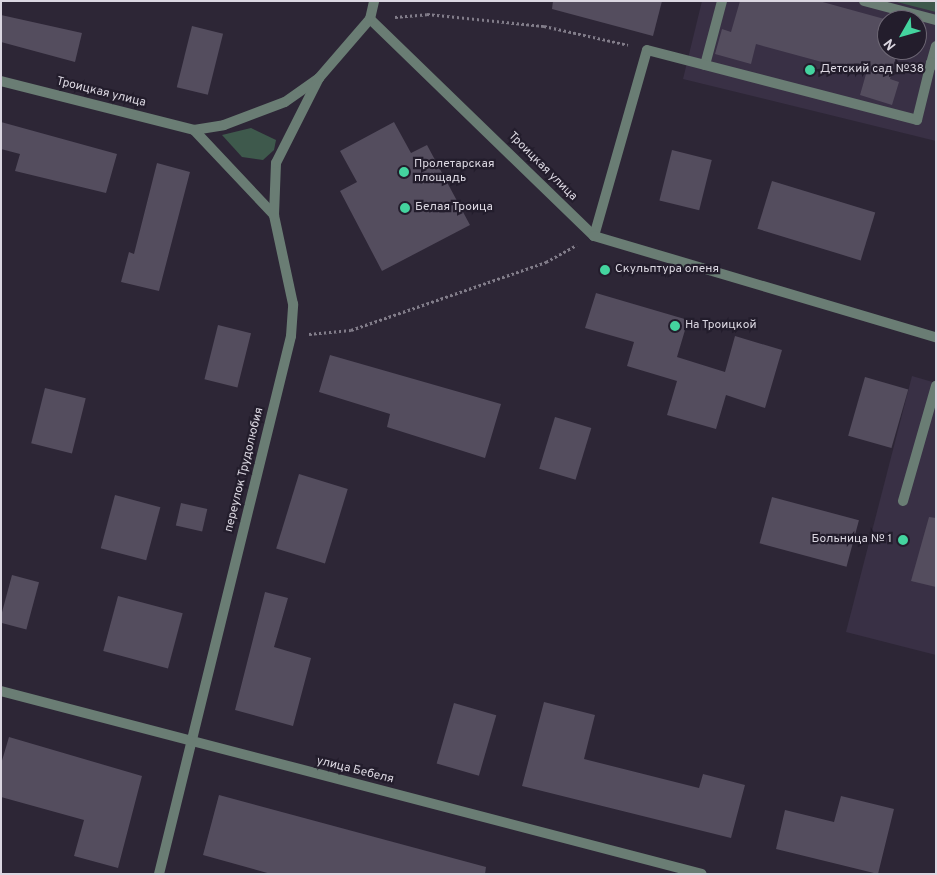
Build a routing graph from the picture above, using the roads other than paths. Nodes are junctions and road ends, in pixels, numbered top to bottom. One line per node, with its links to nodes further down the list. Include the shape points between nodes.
1 (374, 1): 4 (street)
2 (722, 1): 8 (street)
3 (864, 1): 5 (street)
4 (370, 19): 9 (street, Троицкая улица); 13 (street, Троицкая улица)
5 (936, 20)
6 (936, 46): 7 (street)
7 (933, 64): 8 (street, via 917,120)
8 (705, 65): 13 (street, via 647,50)
9 (319, 78): 11 (street, Троицкая улица, via 263,112); 12 (street, переулок Трудолюбия, via 276,163)
10 (1, 81): 11 (street, Троицкая улица)
11 (194, 130): 12 (street)
12 (274, 215): 18 (street, переулок Трудолюбия, via 293,304 291,336)
13 (594, 236): 14 (street, Троицкая улица)
14 (936, 338)
15 (936, 386): 16 (street)
16 (903, 501)
17 (1, 691): 18 (street, улица Бебеля)
18 (190, 742): 19 (street, переулок Трудолюбия); 20 (street, улица Бебеля)
19 (160, 874)
20 (702, 874)

